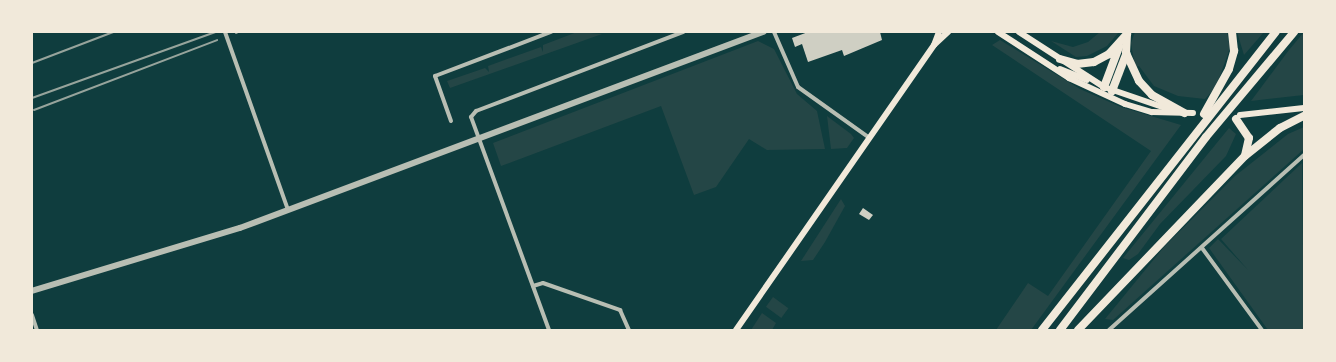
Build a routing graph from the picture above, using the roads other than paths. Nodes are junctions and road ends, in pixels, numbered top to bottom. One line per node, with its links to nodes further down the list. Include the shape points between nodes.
1 (225, 32): 32 (street)
2 (551, 32): 26 (street, via 435,76)
3 (683, 32): 29 (street, via 476,111 471,120)
4 (763, 32): 29 (street)
5 (774, 32): 28 (street, via 798,87)
6 (939, 32): 14 (main road)
7 (948, 32): 14 (main road)
8 (998, 32): 17 (main road)
9 (1019, 32): 16 (main road)
10 (1232, 32): 27 (highway, via 1232,60 1218,90)
11 (1276, 32): 27 (highway)
12 (1294, 32): 42 (highway, via 1206,137)
13 (1128, 33): 15 (highway); 16 (highway, via 1109,54 1094,62 1077,64); 19 (highway, via 1115,54)
14 (934, 45): 28 (main road)
15 (1126, 53): 20 (highway); 22 (highway, via 1143,87)
16 (1060, 59): 18 (main road)
17 (1048, 64): 18 (main road); 22 (main road, via 1082,84 1134,107)
18 (1096, 83): 19 (main road)
19 (1104, 87): 20 (main road)
20 (1112, 91): 22 (main road)
21 (1304, 108): 25 (main road)
22 (1184, 113): 23 (main road)
23 (1193, 113)
24 (1304, 116): 31 (highway, via 1280,128)
25 (1238, 117): 31 (highway, via 1249,141)
26 (451, 121)
27 (1190, 137): 41 (highway)
28 (868, 138): 40 (main road)
29 (478, 140): 32 (street); 34 (street)
30 (1304, 155): 33 (street)
31 (1245, 156): 43 (highway)
32 (288, 210): 35 (street, via 218,236)
33 (1202, 248): 44 (street); 45 (street)
34 (533, 286): 38 (street); 39 (street, via 543,283 620,310)
35 (32, 291)
36 (32, 315): 37 (street)
37 (38, 330)
38 (549, 330)
39 (629, 330)
40 (736, 330)
41 (1042, 330)
42 (1060, 330)
43 (1078, 330)
44 (1109, 330)
45 (1262, 330)

